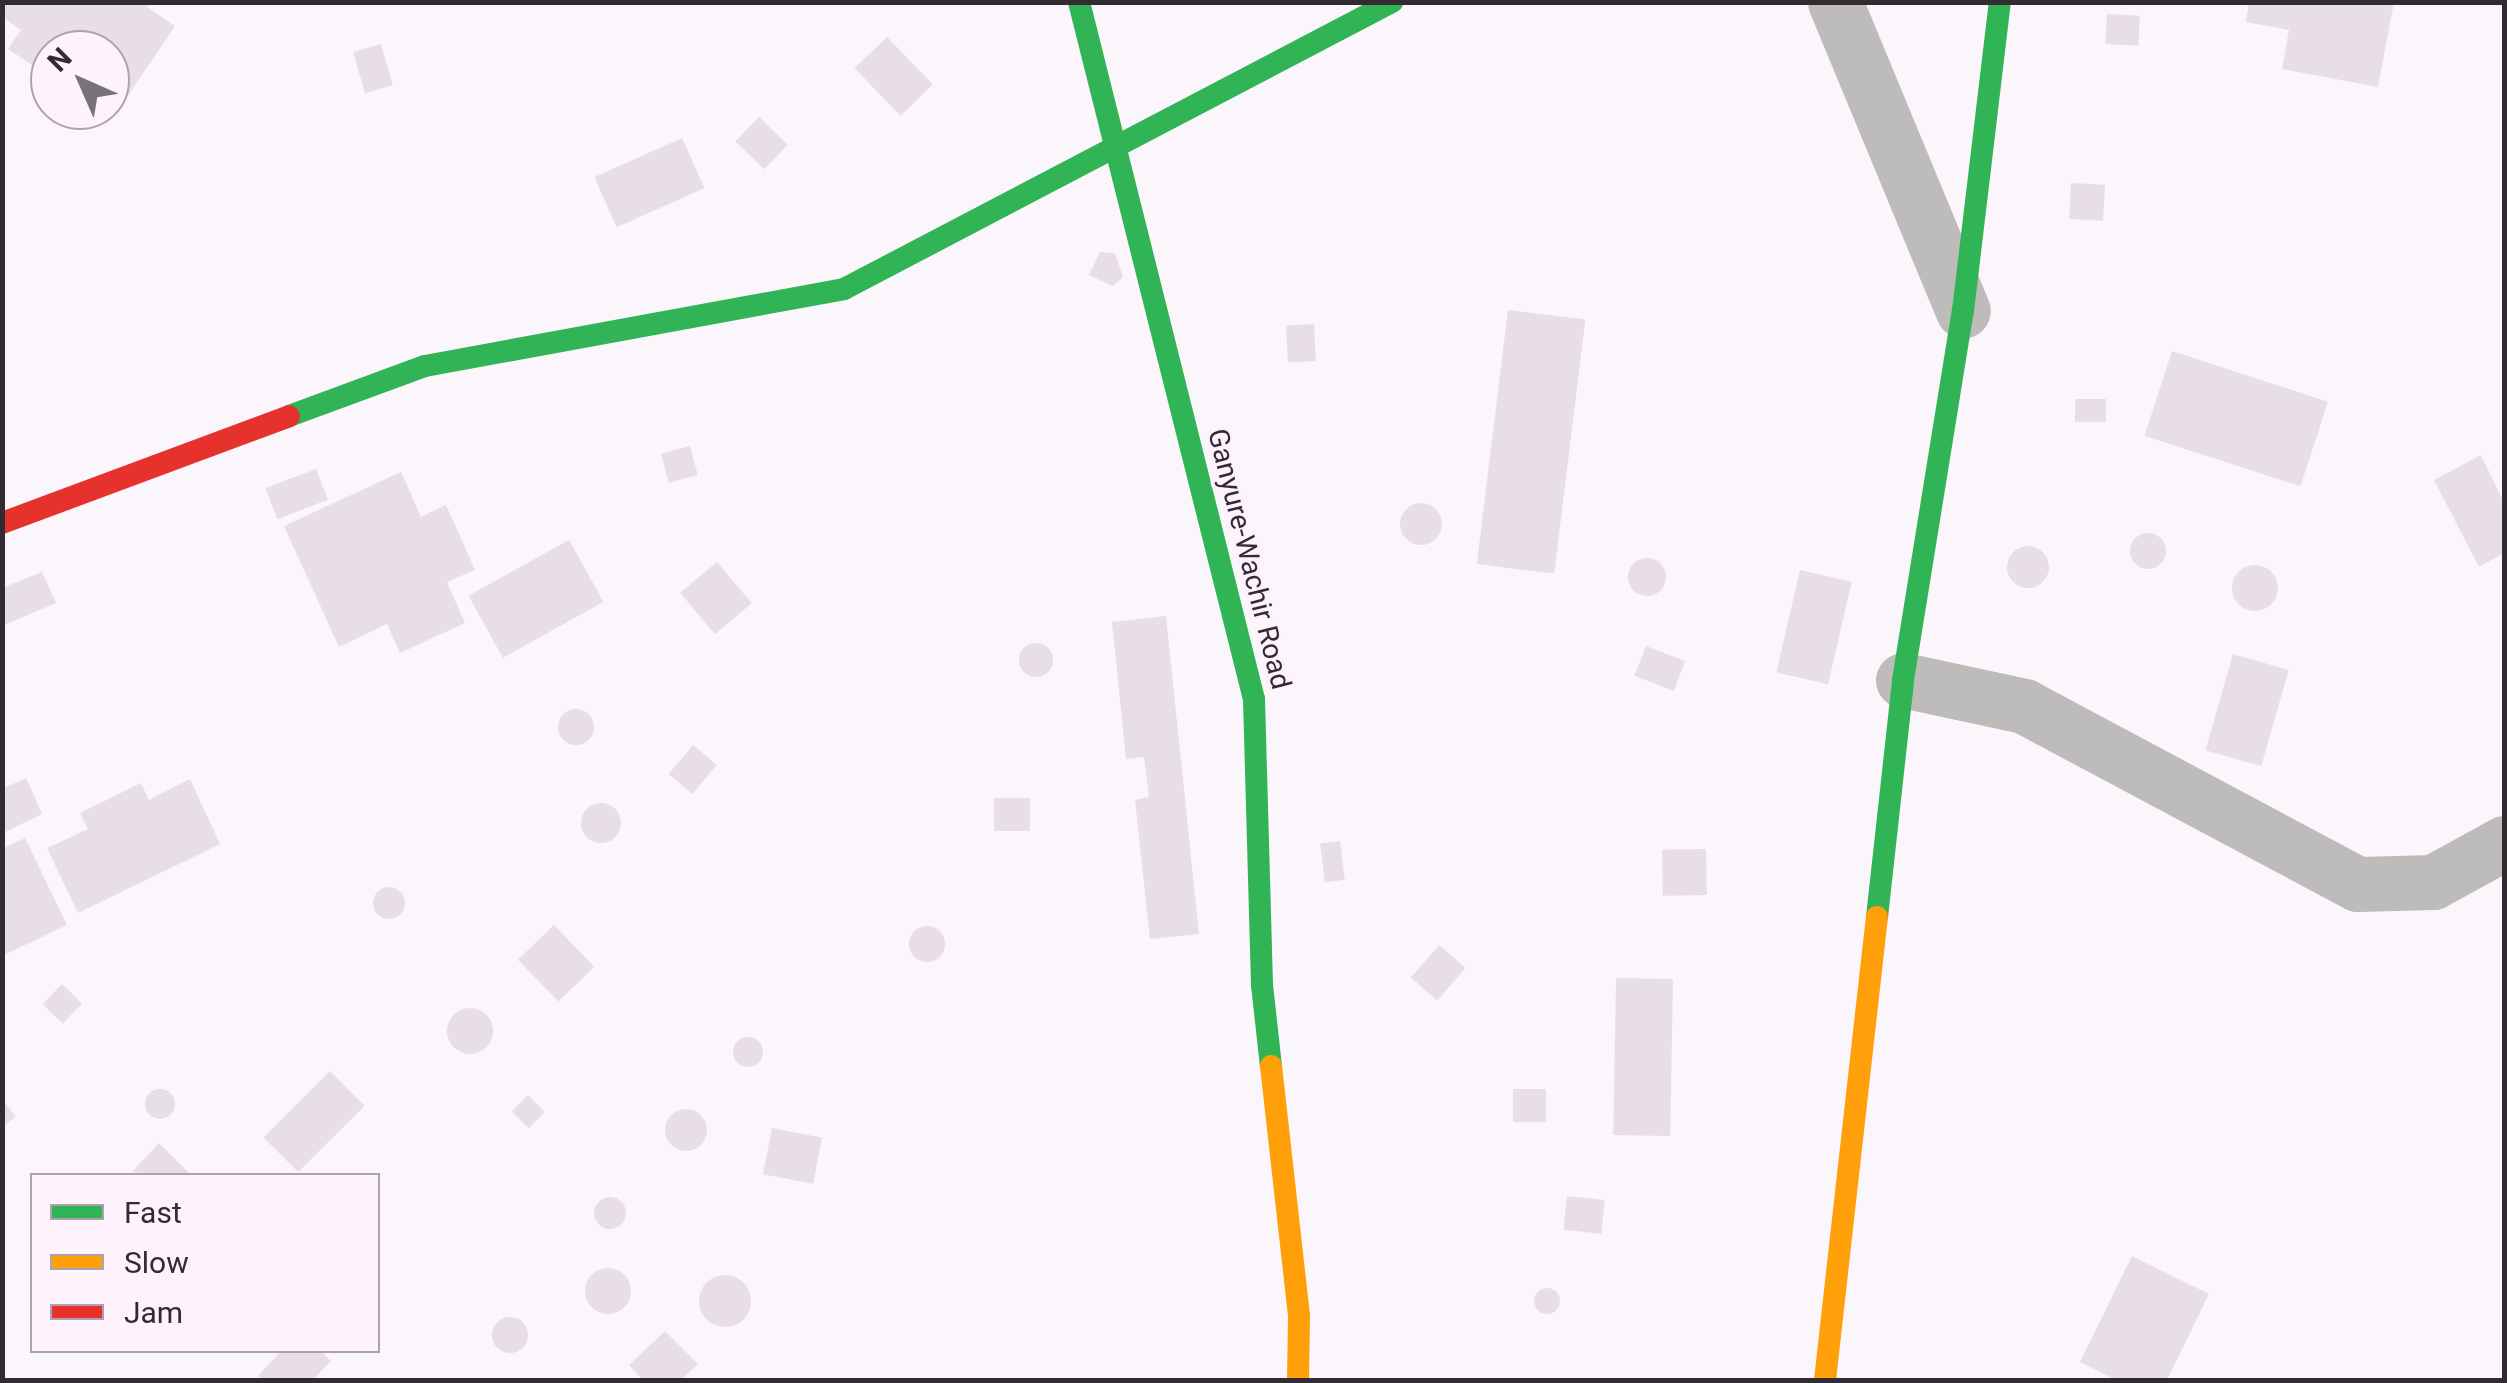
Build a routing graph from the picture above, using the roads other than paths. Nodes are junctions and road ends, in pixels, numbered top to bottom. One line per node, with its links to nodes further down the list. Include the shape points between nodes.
1 (1079, 2): 5 (street, Ganyure-Wachir Road)
2 (1392, 2): 5 (street)
3 (1836, 2): 6 (street)
4 (2000, 2): 6 (street)
5 (1116, 145): 7 (street, via 844,289 425,366); 10 (street, Ganyure-Wachir Road, via 1254,698 1262,985 1299,1316)
6 (1963, 311): 8 (street)
7 (2, 523)
8 (1903, 680): 9 (street, via 2024,706 2358,884 2433,882); 11 (street)
9 (2504, 843)
10 (1298, 1380)
11 (1825, 1380)

